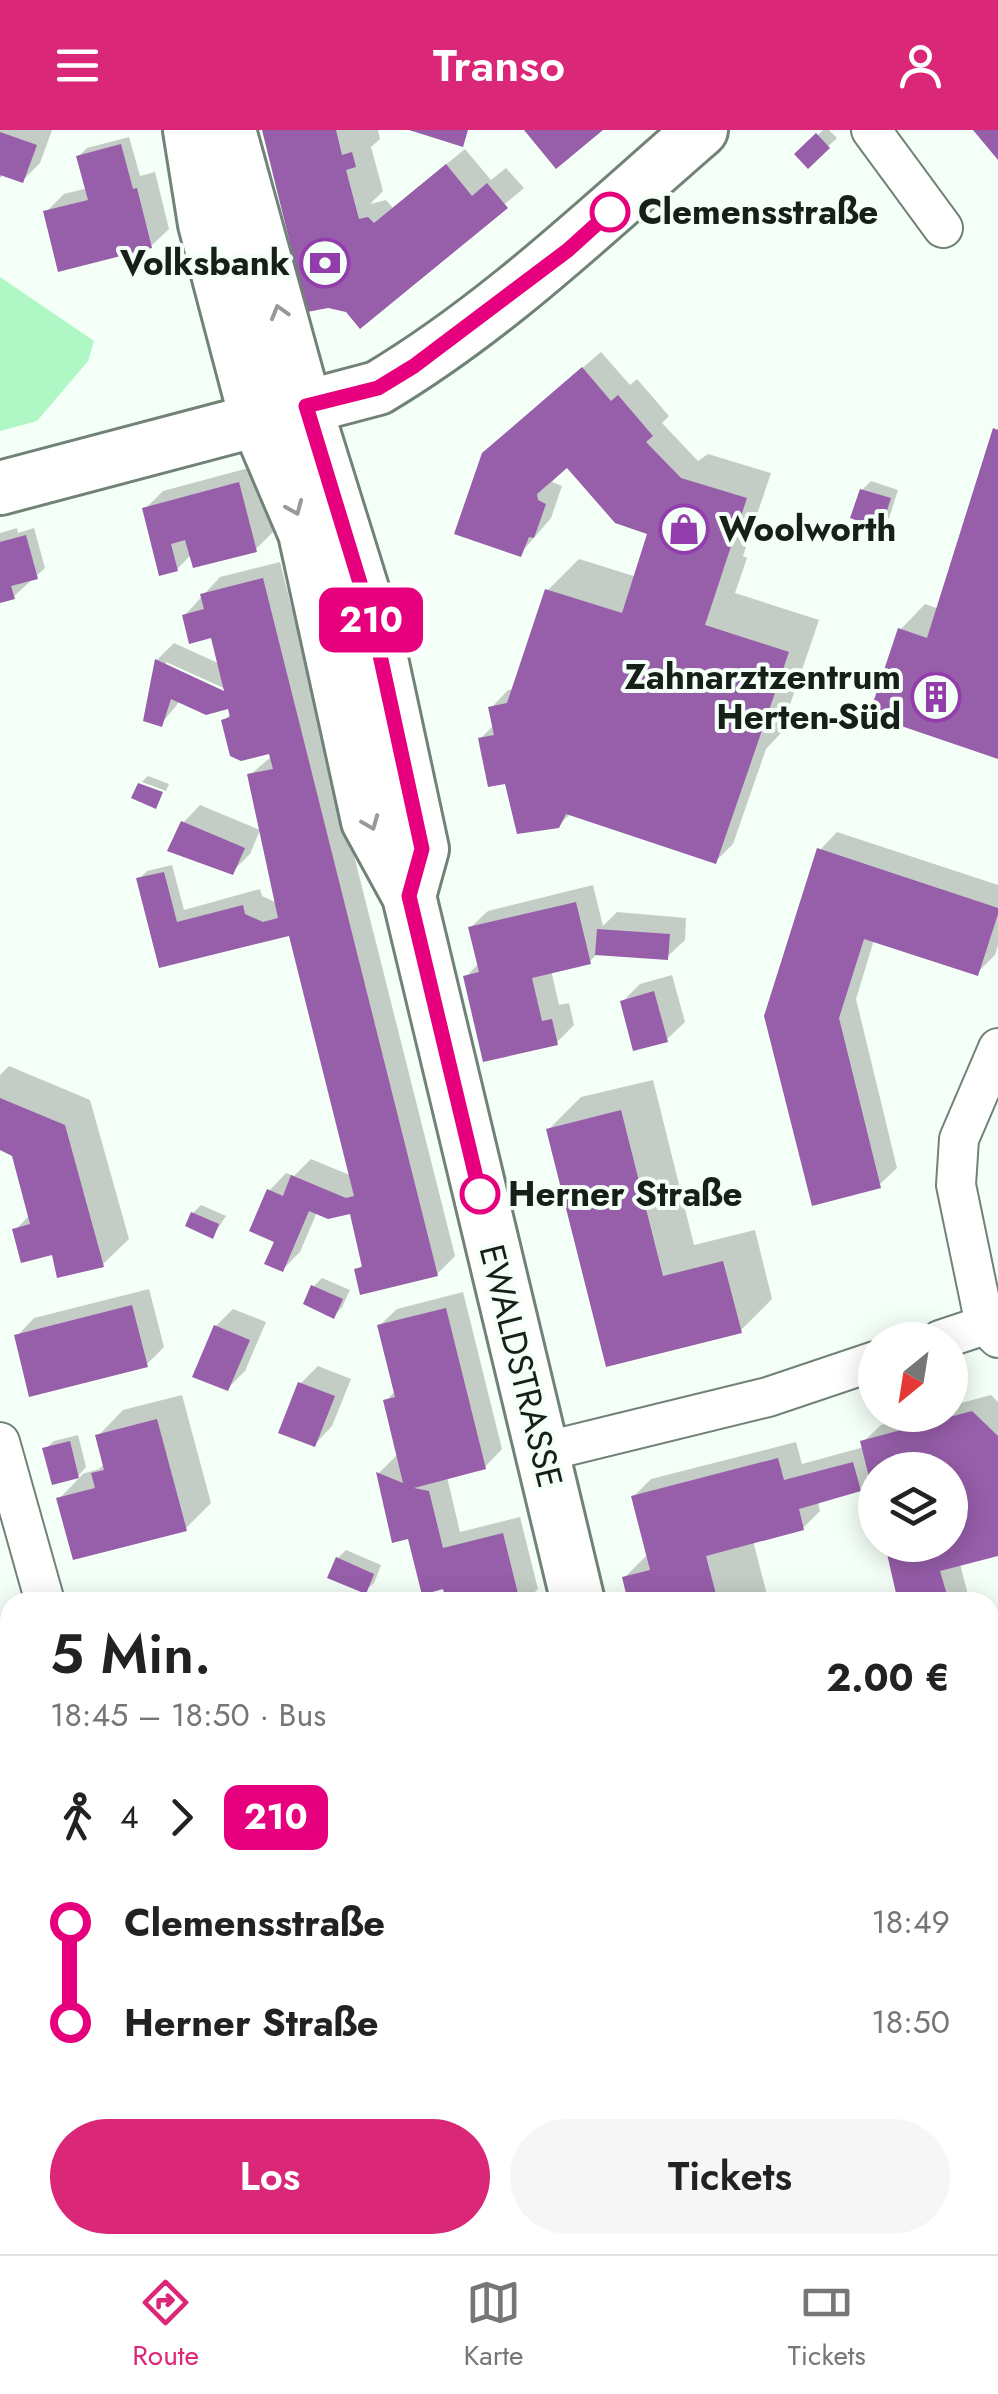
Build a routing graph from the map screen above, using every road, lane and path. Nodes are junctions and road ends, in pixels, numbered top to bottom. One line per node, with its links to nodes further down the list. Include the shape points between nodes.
1 (190, 130): 6 (main road, via 204,224)
2 (228, 130): 6 (main road, one-way to 2)
3 (700, 130): 6 (main road, via 568,250 414,366 378,388)
4 (871, 130): 5 (street)
5 (943, 228)
6 (281, 412): 7 (main road); 12 (main road, EWALDSTRASSE, via 375,632 422,849 409,896)
7 (0, 488)
8 (998, 1048): 9 (street, via 959,1139 956,1185)
9 (991, 1332)
10 (858, 1367): 12 (street)
11 (0, 1442): 13 (street)
12 (543, 1452): 15 (main road, EWALDSTRASSE)
13 (17, 1560): 14 (street)
14 (38, 1592)
15 (576, 1592)

